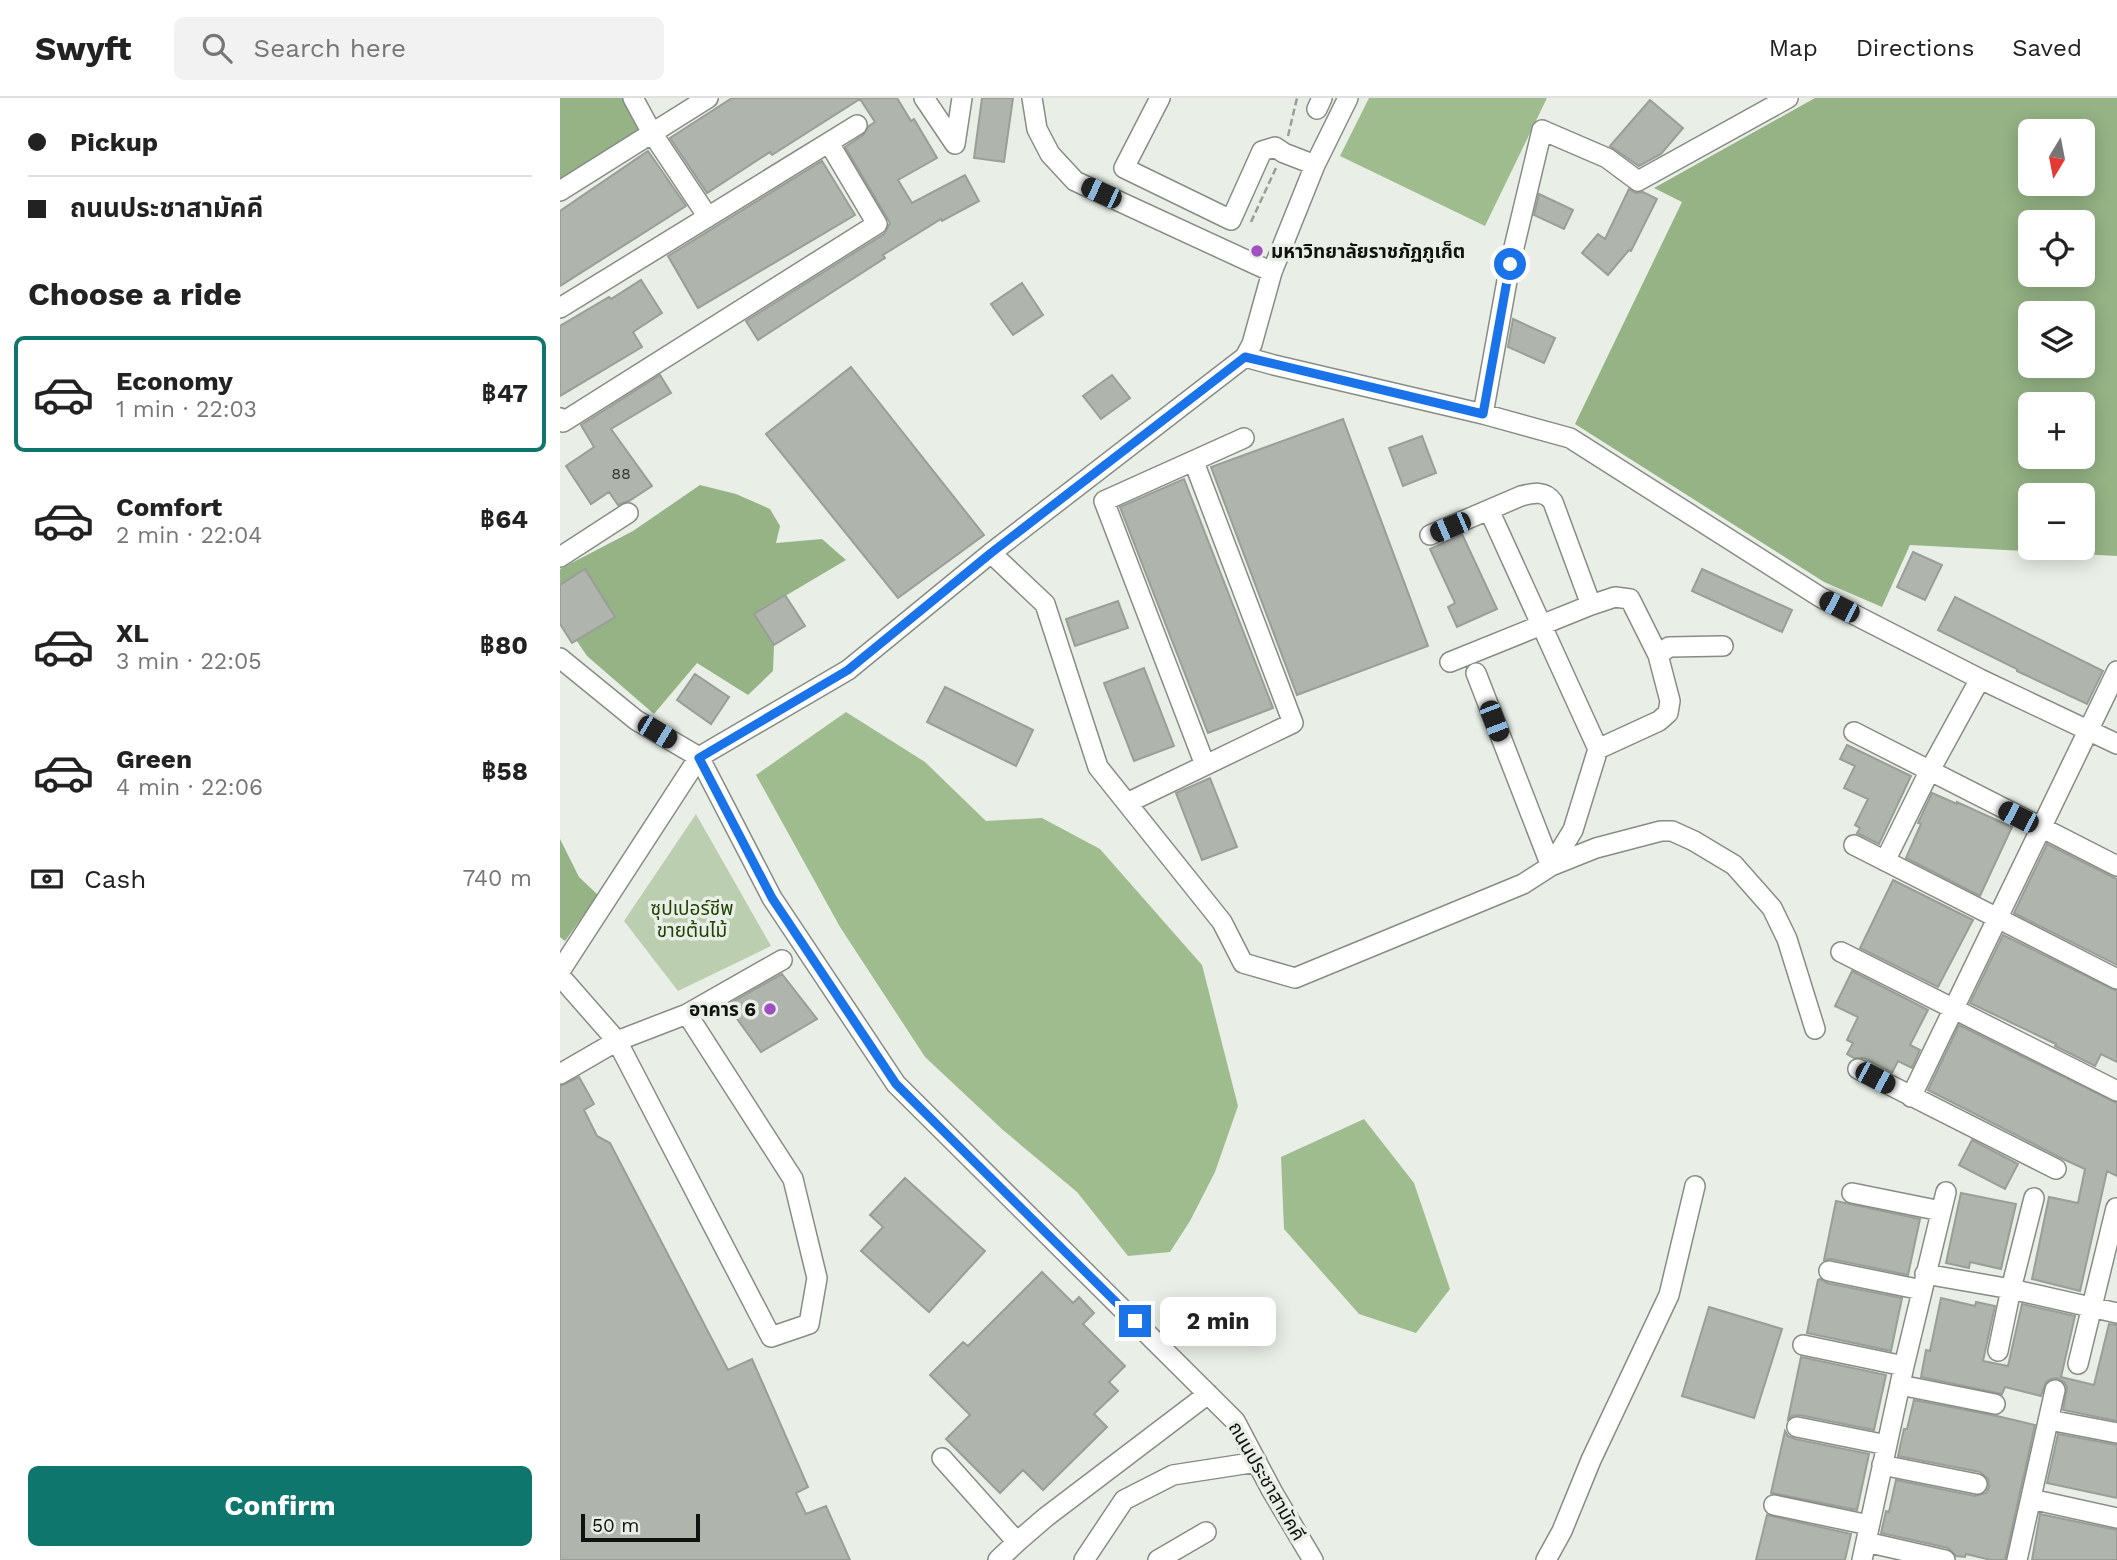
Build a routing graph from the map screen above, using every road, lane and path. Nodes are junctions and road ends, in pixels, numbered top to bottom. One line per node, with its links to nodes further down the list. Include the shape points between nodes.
1 (633, 98): 10 (street)
2 (708, 98): 10 (street)
3 (924, 98): 4 (street, via 955,144)
4 (962, 98)
5 (1032, 98): 15 (street, via 1037,130 1050,154 1075,181)
6 (1160, 98): 12 (street, via 1124,168 1231,220 1262,151 1275,147)
7 (1348, 98): 12 (street)
8 (1788, 98): 18 (street, via 1638,181 1607,158 1542,130 1510,264)
9 (857, 125): 11 (street)
10 (652, 133): 13 (street); 14 (street)
11 (829, 143): 14 (street); 19 (street, via 877,224 563,422)
12 (1315, 166): 15 (street)
13 (560, 191)
14 (708, 217): 16 (street)
15 (1272, 272): 17 (street)
16 (560, 308)
17 (1249, 350): 18 (street); 25 (street)
18 (1483, 414): 35 (street, via 1570,438 1820,597)
19 (560, 418)
20 (1244, 438): 21 (street)
21 (1194, 462): 41 (street, via 1293,723); 41 (street, via 1104,501)
22 (1489, 510): 24 (street); 27 (street, via 1521,496 1549,496); 28 (street)
23 (628, 513): 26 (street)
24 (1430, 535)
25 (991, 553): 40 (street, via 848,670); 43 (street, via 1045,604 1098,767)
26 (560, 557)
27 (1591, 605): 28 (street); 30 (street, via 1615,597 1630,599)
28 (1542, 625): 32 (street); 39 (street)
29 (1723, 646): 30 (street, via 1669,647)
30 (1658, 654): 39 (street, via 1670,701 1668,713 1659,722)
31 (560, 658): 40 (street, via 636,720)
32 (1450, 662)
33 (2117, 671): 36 (street)
34 (1476, 673): 47 (street)
35 (1980, 679): 36 (street); 42 (street)
36 (2087, 730): 38 (street); 44 (street)
37 (1854, 732): 42 (street)
38 (2117, 744)
39 (1598, 750): 47 (street, via 1573,830)
40 (699, 758): 52 (street); 77 (street, ถนนประชาสามัคคี, via 772,898 896,1084)
41 (1205, 765): 43 (street)
42 (1929, 772): 44 (street); 46 (street)
43 (1127, 803): 47 (street, via 1222,922 1243,963 1295,978 1523,884)
44 (2040, 828): 48 (street); 49 (street)
45 (1854, 845): 46 (street)
46 (1885, 861): 49 (street)
47 (1551, 866): 56 (street, via 1596,848 1661,831 1694,841 1734,865 1772,908 1787,939)
48 (2117, 866)
49 (1997, 918): 53 (street); 54 (street)
50 (1841, 952): 54 (street)
51 (782, 960): 55 (street)
52 (560, 973): 57 (street)
53 (2117, 979)
54 (1953, 1009): 60 (street); 61 (street)
55 (687, 1014): 57 (street); 57 (street, via 793,1179 817,1278 809,1324 771,1338)
56 (1815, 1029)
57 (617, 1041): 59 (street)
58 (1858, 1069): 61 (street)
59 (560, 1074)
60 (2117, 1091)
61 (1911, 1097): 62 (street)
62 (2056, 1169)
63 (1695, 1186): 97 (street, via 1669,1294)
64 (1852, 1193): 68 (street, via 1943,1202)
65 (2034, 1198): 69 (street)
66 (2116, 1208): 70 (street)
67 (1829, 1271): 68 (street)
68 (1923, 1282): 69 (street); 75 (street)
69 (2011, 1289): 70 (street); 73 (street)
70 (2093, 1307): 71 (street); 74 (street)
71 (2117, 1313)
72 (1803, 1345): 75 (street)
73 (1998, 1351)
74 (2078, 1364)
75 (1902, 1376): 78 (street); 82 (street)
76 (2056, 1390): 79 (street)
77 (1208, 1394): 84 (street, ถนนประชาสามัคคี, via 1235,1421); 91 (street)
78 (1995, 1404)
79 (2049, 1420): 81 (street); 87 (street)
80 (1797, 1427): 82 (street)
81 (2117, 1433)
82 (1886, 1445): 85 (street)
83 (942, 1458): 91 (street)
84 (1257, 1462): 94 (street, via 1173,1475 1124,1500); 96 (street, ถนนประชาสามัคคี)
85 (1882, 1465): 86 (street); 92 (street)
86 (1977, 1484)
87 (2031, 1499): 89 (street); 99 (street)
88 (1774, 1505): 92 (street)
89 (2117, 1518)
90 (1206, 1532): 95 (street)
91 (1017, 1542): 93 (street)
92 (1865, 1542): 98 (street)
93 (998, 1560)
94 (1084, 1560)
95 (1158, 1560)
96 (1313, 1560)
97 (1546, 1560)
98 (1945, 1560)
99 (2017, 1560)

